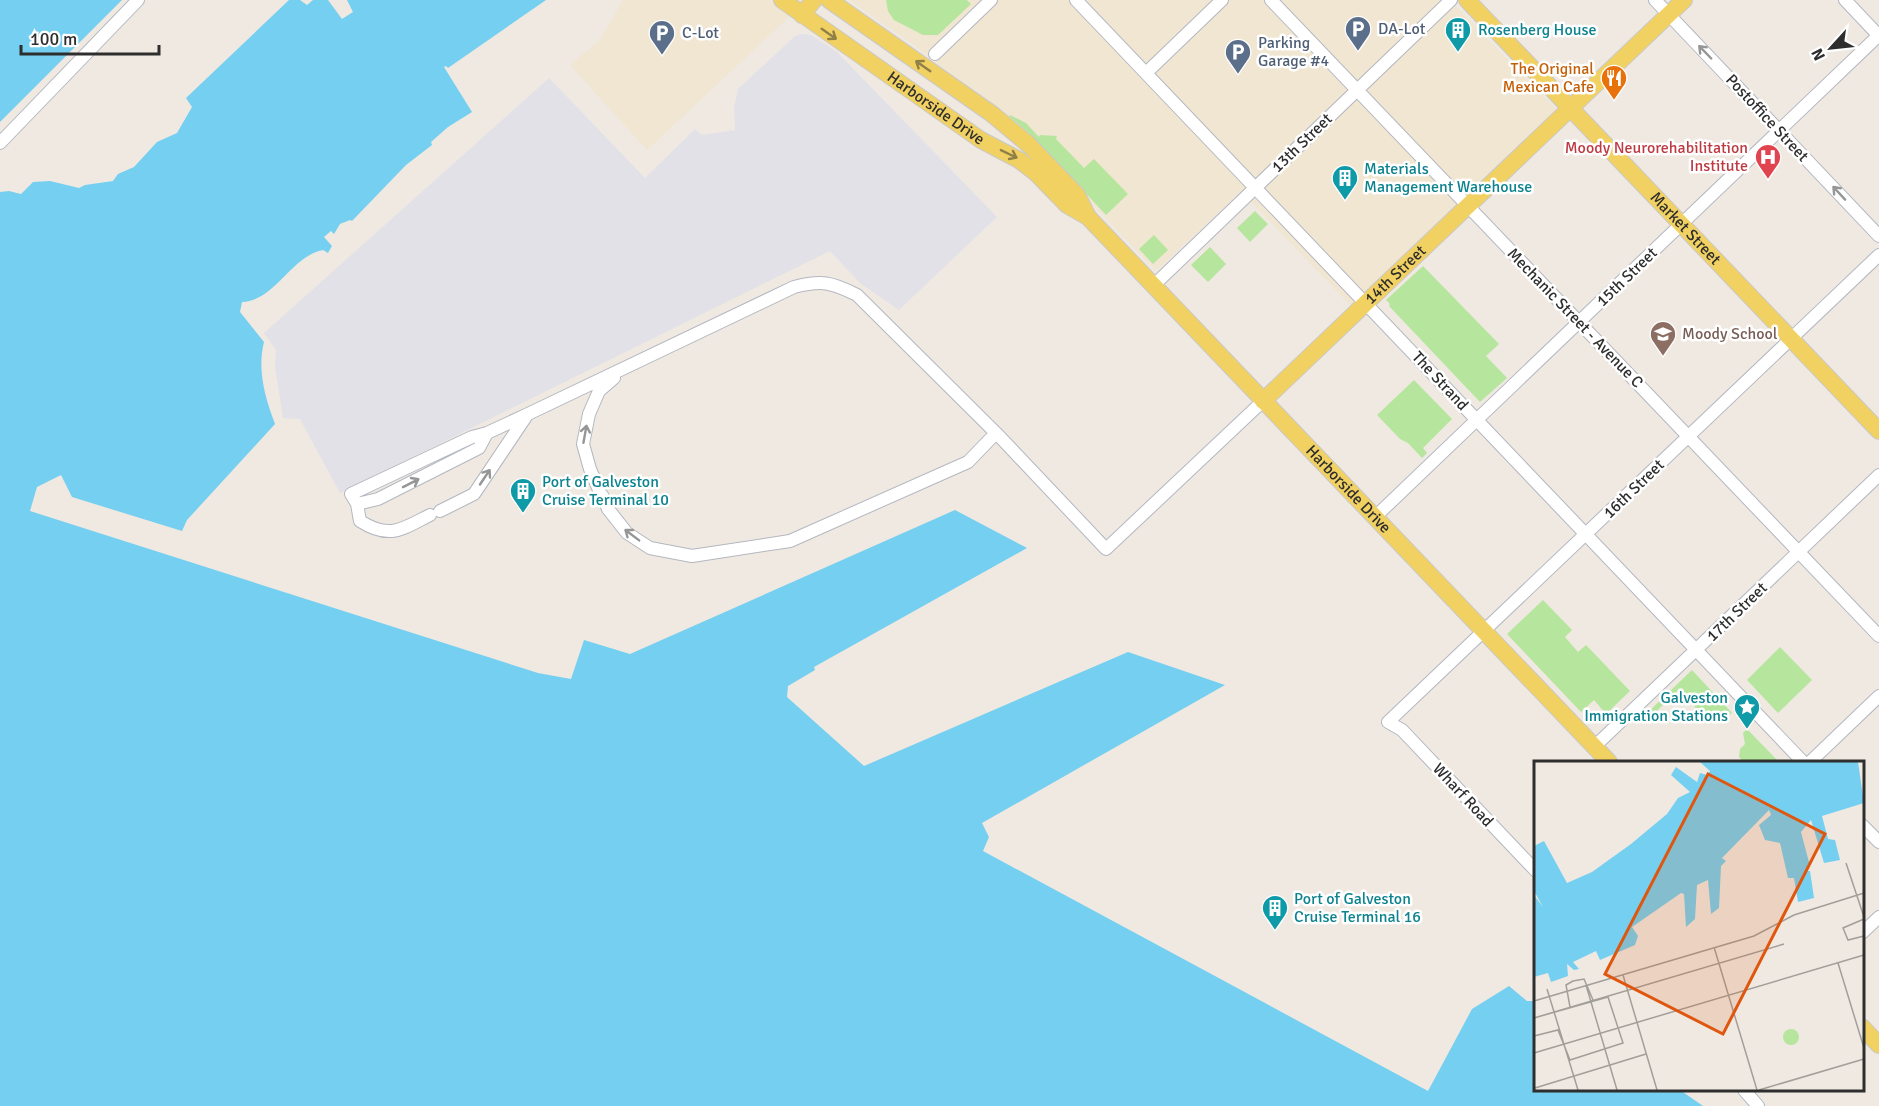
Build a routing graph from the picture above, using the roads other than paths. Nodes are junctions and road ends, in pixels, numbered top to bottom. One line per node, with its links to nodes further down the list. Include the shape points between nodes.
1 (138, 0): 22 (street)
2 (782, 0): 14 (main road, Harborside Drive)
3 (814, 0): 14 (main road)
4 (829, 0): 25 (main road, Harborside Drive, one-way to 4, via 1077,195 1028,144 992,114)
5 (991, 0): 17 (street)
6 (1076, 0): 18 (street, The Strand)
7 (1222, 0): 18 (street)
8 (1271, 0): 19 (street, Mechanic Street - Avenue C)
9 (1451, 0): 19 (street, 13th Street)
10 (1467, 0): 20 (main road, Market Street)
11 (1655, 0): 15 (street, Postoffice Street)
12 (1684, 0): 15 (main road, 14th Street)
13 (1845, 0): 16 (street)
14 (802, 15): 25 (main road, Harborside Drive, one-way to 25, via 981,140 1019,160 1067,205)
15 (1669, 15): 20 (main road, 14th Street); 21 (street, Postoffice Street, one-way to 15)
16 (1879, 36): 21 (street, 15th Street)
17 (935, 54)
18 (1146, 73): 23 (street, The Strand)
19 (1357, 90): 23 (street, 13th Street); 24 (street, Mechanic Street - Avenue C)
20 (1571, 109): 24 (main road, 14th Street); 26 (main road, Market Street)
21 (1779, 130): 26 (street, 15th Street); 27 (street, Postoffice Street, one-way to 21)
22 (0, 143)
23 (1255, 188): 29 (street, 13th Street); 30 (street, The Strand)
24 (1468, 207): 30 (main road, 14th Street); 31 (street, Mechanic Street - Avenue C)
25 (1088, 217): 29 (main road, Harborside Drive)
26 (1682, 224): 31 (street, 15th Street); 32 (main road, Market Street)
27 (1879, 236)
28 (1879, 255): 32 (street, 16th Street)
29 (1153, 286): 34 (main road, Harborside Drive)
30 (1366, 304): 34 (main road, 14th Street); 36 (street, The Strand)
31 (1579, 323): 36 (street, 15th Street); 39 (street, Mechanic Street - Avenue C)
32 (1792, 339): 37 (main road, Market Street); 39 (street, 16th Street)
33 (628, 366): 35 (street); 38 (street, via 794,287 815,281 837,285 857,295); 38 (street, one-way to 33, via 968,462 790,541 692,556 651,548 627,533 608,509 590,470 583,444 589,414 599,391)
34 (1263, 401): 38 (street, 14th Street, via 1106,549); 41 (main road, Harborside Drive)
35 (528, 414): 35 (street, one-way to 35, via 488,433 472,436 354,499 360,521 372,529 394,533 474,494)
36 (1477, 420): 41 (street, 15th Street); 42 (street, The Strand)
37 (1879, 431)
38 (996, 433)
39 (1689, 437): 42 (street, 16th Street); 43 (street, Mechanic Street - Avenue C)
40 (1879, 475): 43 (street, 17th Street)
41 (1374, 518): 44 (main road, Harborside Drive)
42 (1586, 535): 44 (street, 16th Street); 46 (street, The Strand)
43 (1799, 552): 45 (street, Mechanic Street - Avenue C); 46 (street, 17th Street)
44 (1483, 632): 48 (street, 16th Street); 49 (main road, Harborside Drive)
45 (1879, 636)
46 (1696, 650): 49 (street, 17th Street); 51 (street, The Strand)
47 (1879, 696): 52 (street)
48 (1388, 722): 55 (street, Wharf Road, via 1402,730)
49 (1594, 747): 50 (main road, Harborside Drive)
50 (1608, 761)
51 (1802, 761)
52 (1811, 761)
53 (1864, 826): 54 (street)
54 (1879, 842)
55 (1534, 869)
56 (1879, 917): 57 (street)
57 (1864, 932)
58 (1864, 1028): 59 (main road)
59 (1879, 1045)
60 (1746, 1091): 61 (street)
61 (1758, 1106)

